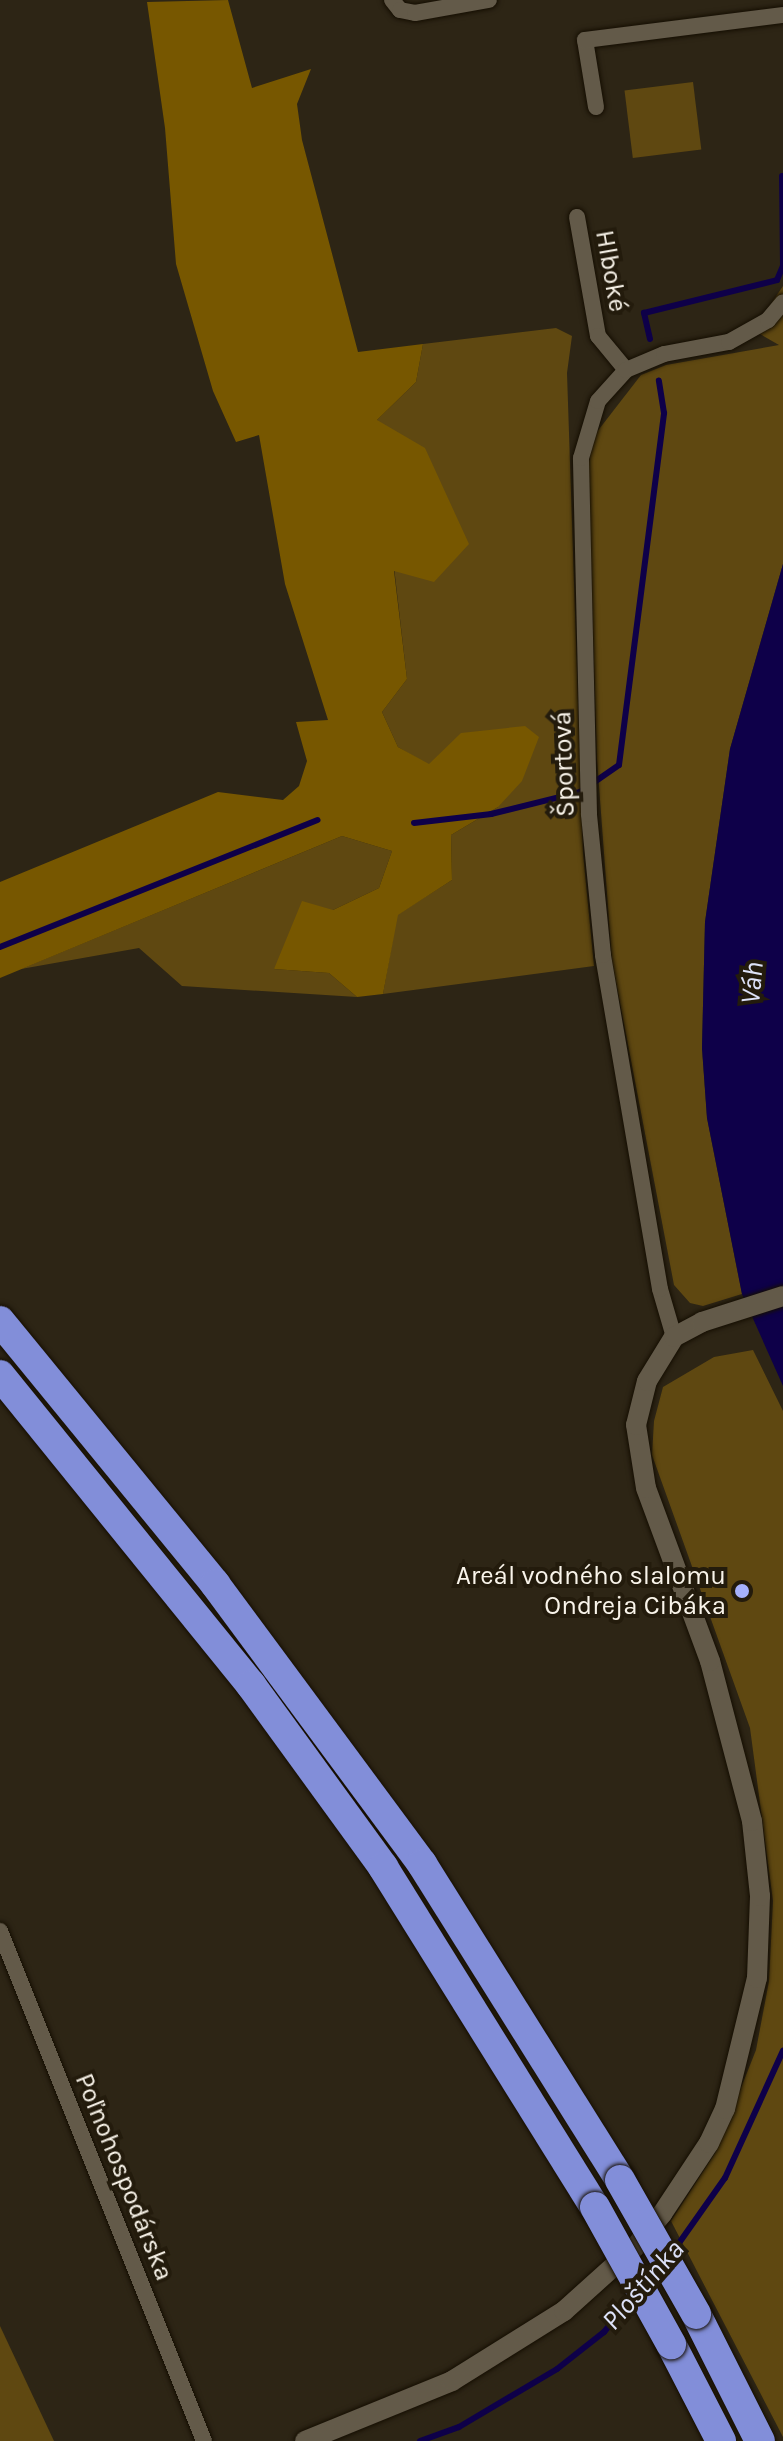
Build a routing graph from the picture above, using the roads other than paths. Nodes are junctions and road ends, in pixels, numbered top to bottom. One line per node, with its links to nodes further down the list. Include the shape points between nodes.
1 (392, 0): 2 (street, via 400,10 415,13)
2 (489, 0)
3 (783, 15): 4 (street, via 585,40)
4 (596, 107)
5 (577, 217): 7 (street, Hlboké, via 598,336)
6 (783, 302): 7 (street, Športová, via 768,320 729,342 664,354)
7 (626, 370): 10 (street, Športová, via 598,401 581,458 589,814 603,955 660,1289)
8 (783, 1296): 10 (street)
9 (0, 1321): 16 (highway, bridge, via 215,1584 422,1864 620,2180)
10 (674, 1337): 14 (street, via 647,1381 636,1442 646,1488 733,1737 752,1821 760,1896 752,2009 725,2109 662,2214 626,2256 564,2311 452,2381)
11 (0, 1375): 15 (highway, bridge, via 251,1685 374,1855 448,1965 595,2207)
12 (0, 1931): 13 (street, Poľnohospodárska)
13 (204, 2441)
14 (305, 2441)
15 (721, 2441)
16 (760, 2441)

